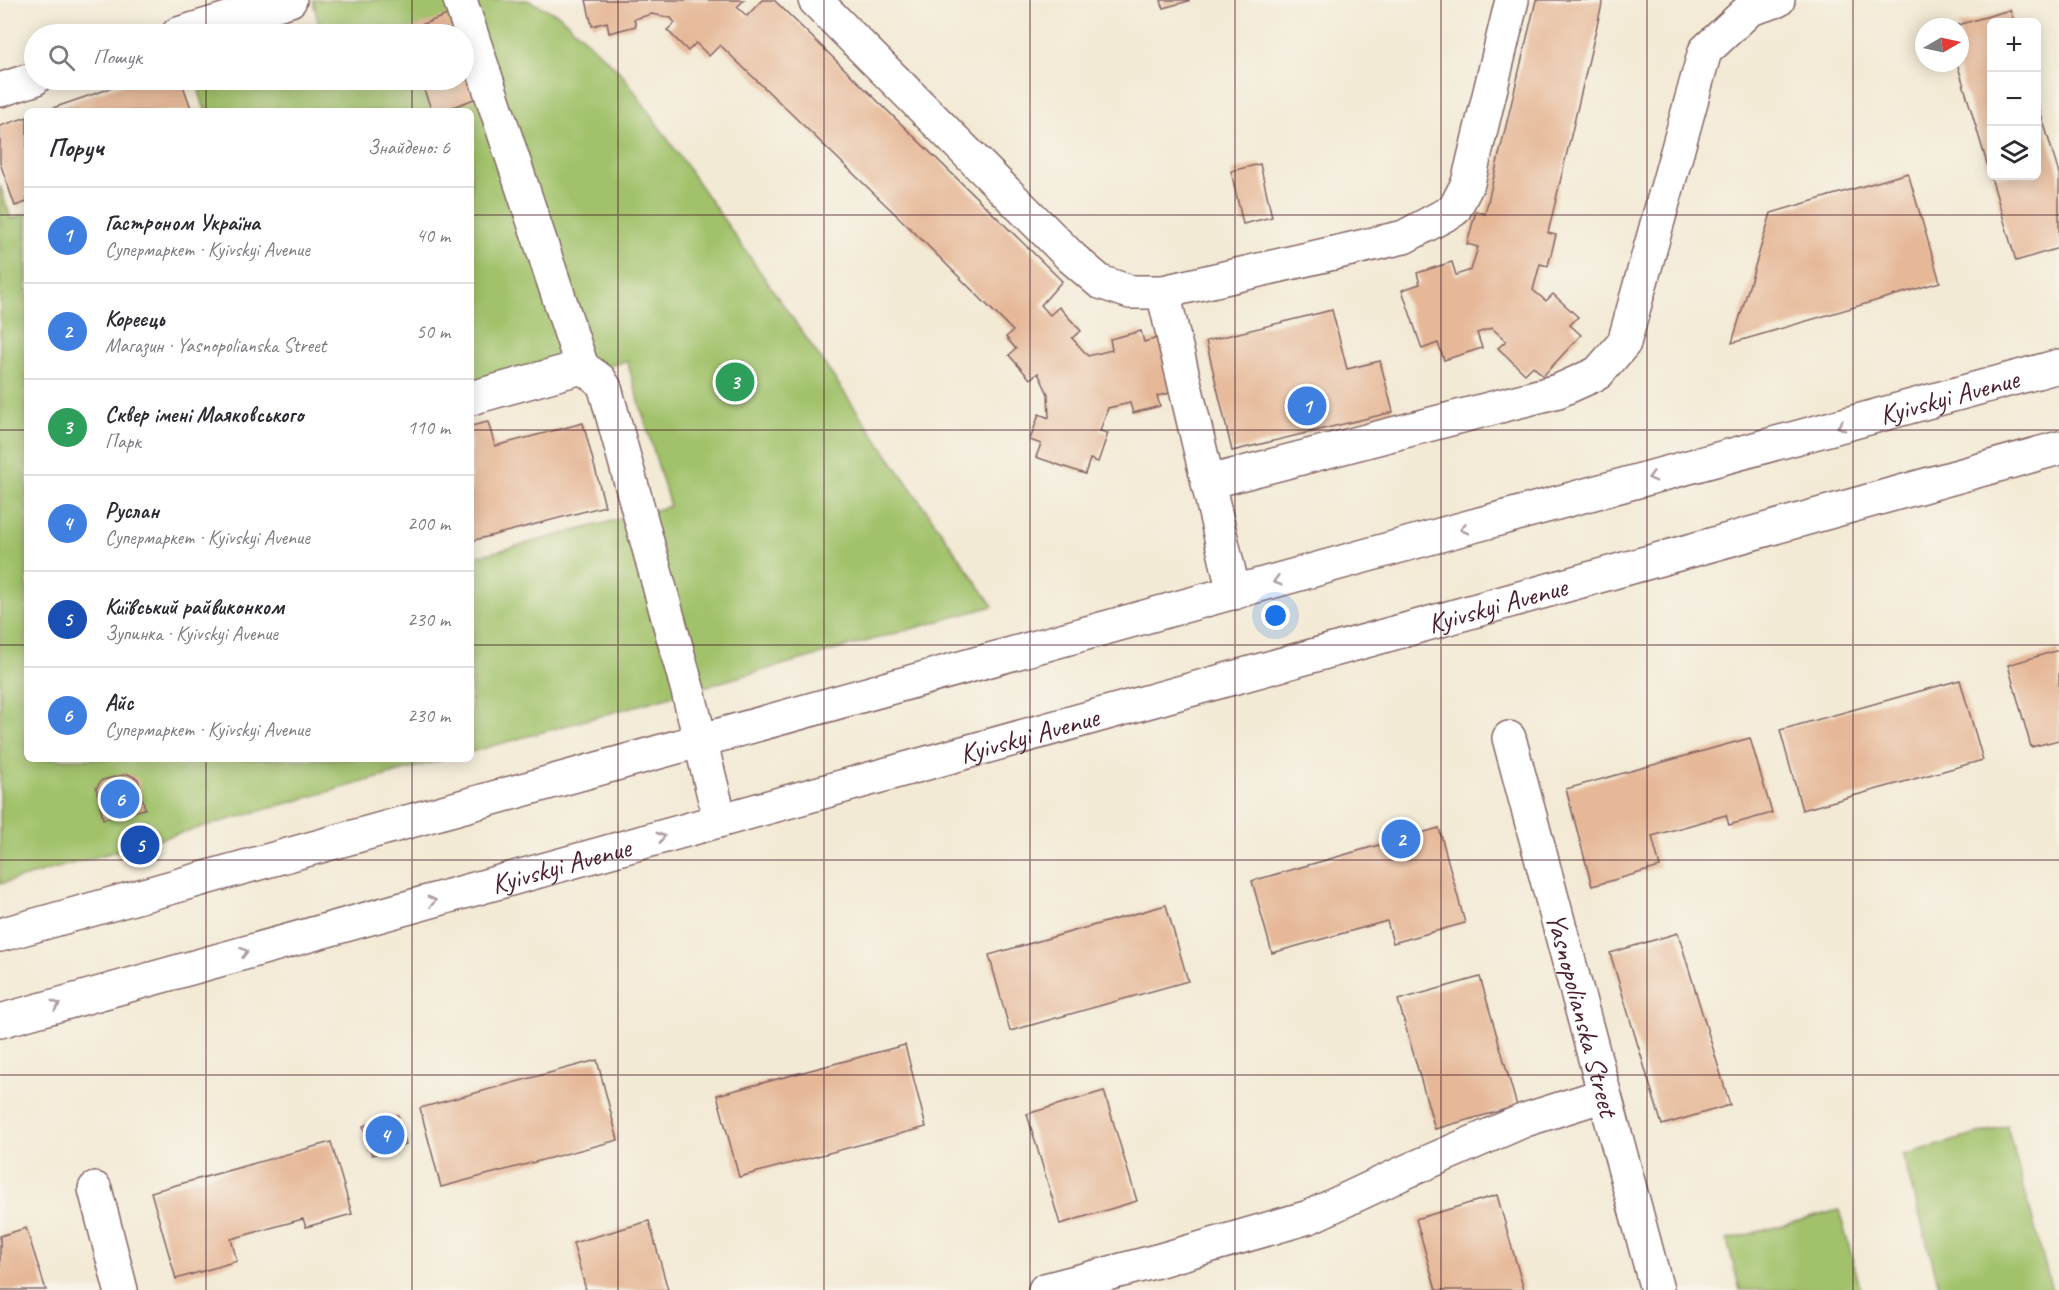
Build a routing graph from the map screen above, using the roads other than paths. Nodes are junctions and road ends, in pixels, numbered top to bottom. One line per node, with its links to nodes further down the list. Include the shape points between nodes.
1 (290, 0): 6 (main road)
2 (460, 0): 7 (main road)
3 (815, 0): 11 (main road, via 1100,282 1130,292)
4 (1512, 0): 11 (main road, via 1468,183 1454,210 1404,237)
5 (1778, 0): 16 (main road, via 1750,9 1705,51 1624,343 1598,373 1558,391)
6 (211, 24)
7 (468, 24)
8 (474, 42): 13 (main road)
9 (24, 82): 10 (main road)
10 (0, 90)
11 (1163, 292): 16 (main road)
12 (2059, 366): 17 (main road, Kyivskyi Avenue, one-way to 17)
13 (582, 367): 14 (main road); 19 (main road, via 600,380 604,388)
14 (474, 397)
15 (2059, 448): 20 (main road, Kyivskyi Avenue)
16 (1209, 482): 17 (main road)
17 (1234, 593): 19 (main road, Kyivskyi Avenue)
18 (1509, 738): 23 (main road, Yasnopolianska Street)
19 (700, 742): 20 (main road); 21 (main road, Kyivskyi Avenue)
20 (720, 820): 22 (main road, Kyivskyi Avenue, one-way to 20)
21 (0, 934)
22 (0, 1021)
23 (1604, 1095): 26 (main road, via 1525,1120 1309,1217); 27 (main road, Yasnopolianska Street)
24 (95, 1189): 25 (main road)
25 (121, 1290)
26 (1045, 1290)
27 (1657, 1290)

